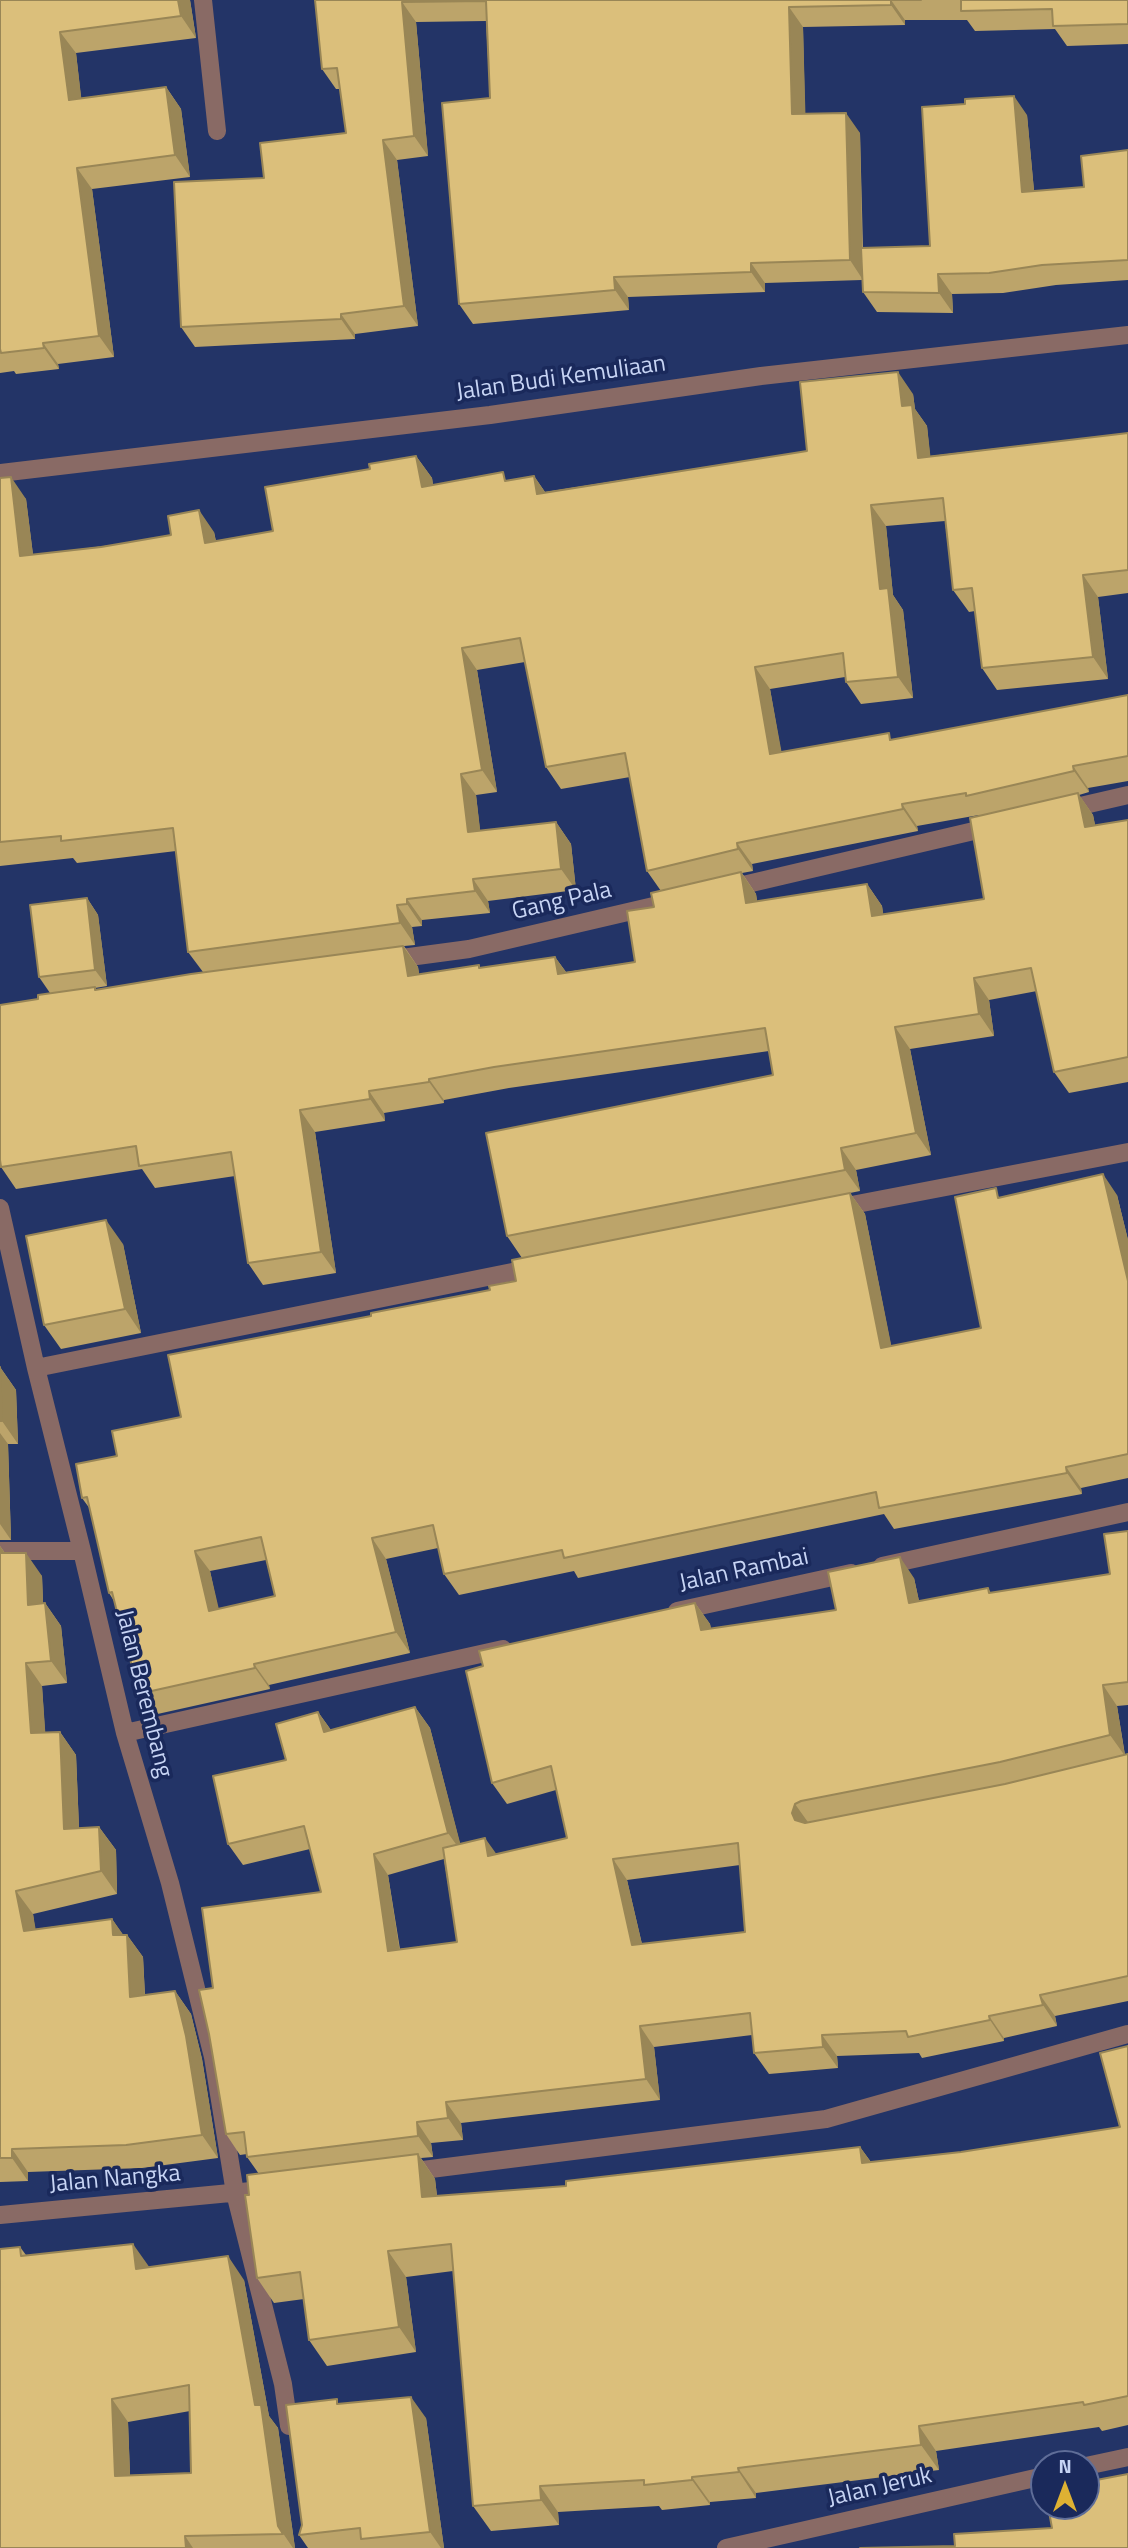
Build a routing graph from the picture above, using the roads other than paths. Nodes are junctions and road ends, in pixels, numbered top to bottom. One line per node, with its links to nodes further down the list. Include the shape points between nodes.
1 (203, 0): 2 (street)
2 (217, 131)
3 (1128, 335): 4 (street, Jalan Budi Kemuliaan, via 761,376 490,415)
4 (0, 472)
5 (1128, 795): 6 (street)
6 (1047, 814)
7 (1007, 824): 8 (street, Gang Pala, via 469,949)
8 (373, 962)
9 (1128, 1152): 11 (street)
10 (0, 1208): 13 (street, Jalan Berembang)
11 (815, 1212)
12 (556, 1263): 13 (street)
13 (36, 1368): 16 (street, Jalan Berembang)
14 (1128, 1512): 17 (street, Jalan Rambai)
15 (0, 1551): 16 (street)
16 (82, 1551): 19 (street, Jalan Berembang)
17 (653, 1616)
18 (518, 1646): 19 (street)
19 (125, 1733): 23 (street, Jalan Berembang, via 170,1883 213,2057)
20 (1128, 2034): 21 (street, via 826,2119)
21 (386, 2175)
22 (290, 2187): 23 (street, Jalan Nangka)
23 (234, 2193): 24 (street, Jalan Nangka); 25 (street, Jalan Berembang, via 283,2384)
24 (0, 2215)
25 (293, 2448)
26 (1128, 2457): 27 (street)
27 (1100, 2463)
28 (1030, 2479): 29 (street, Jalan Jeruk)
29 (726, 2548)

